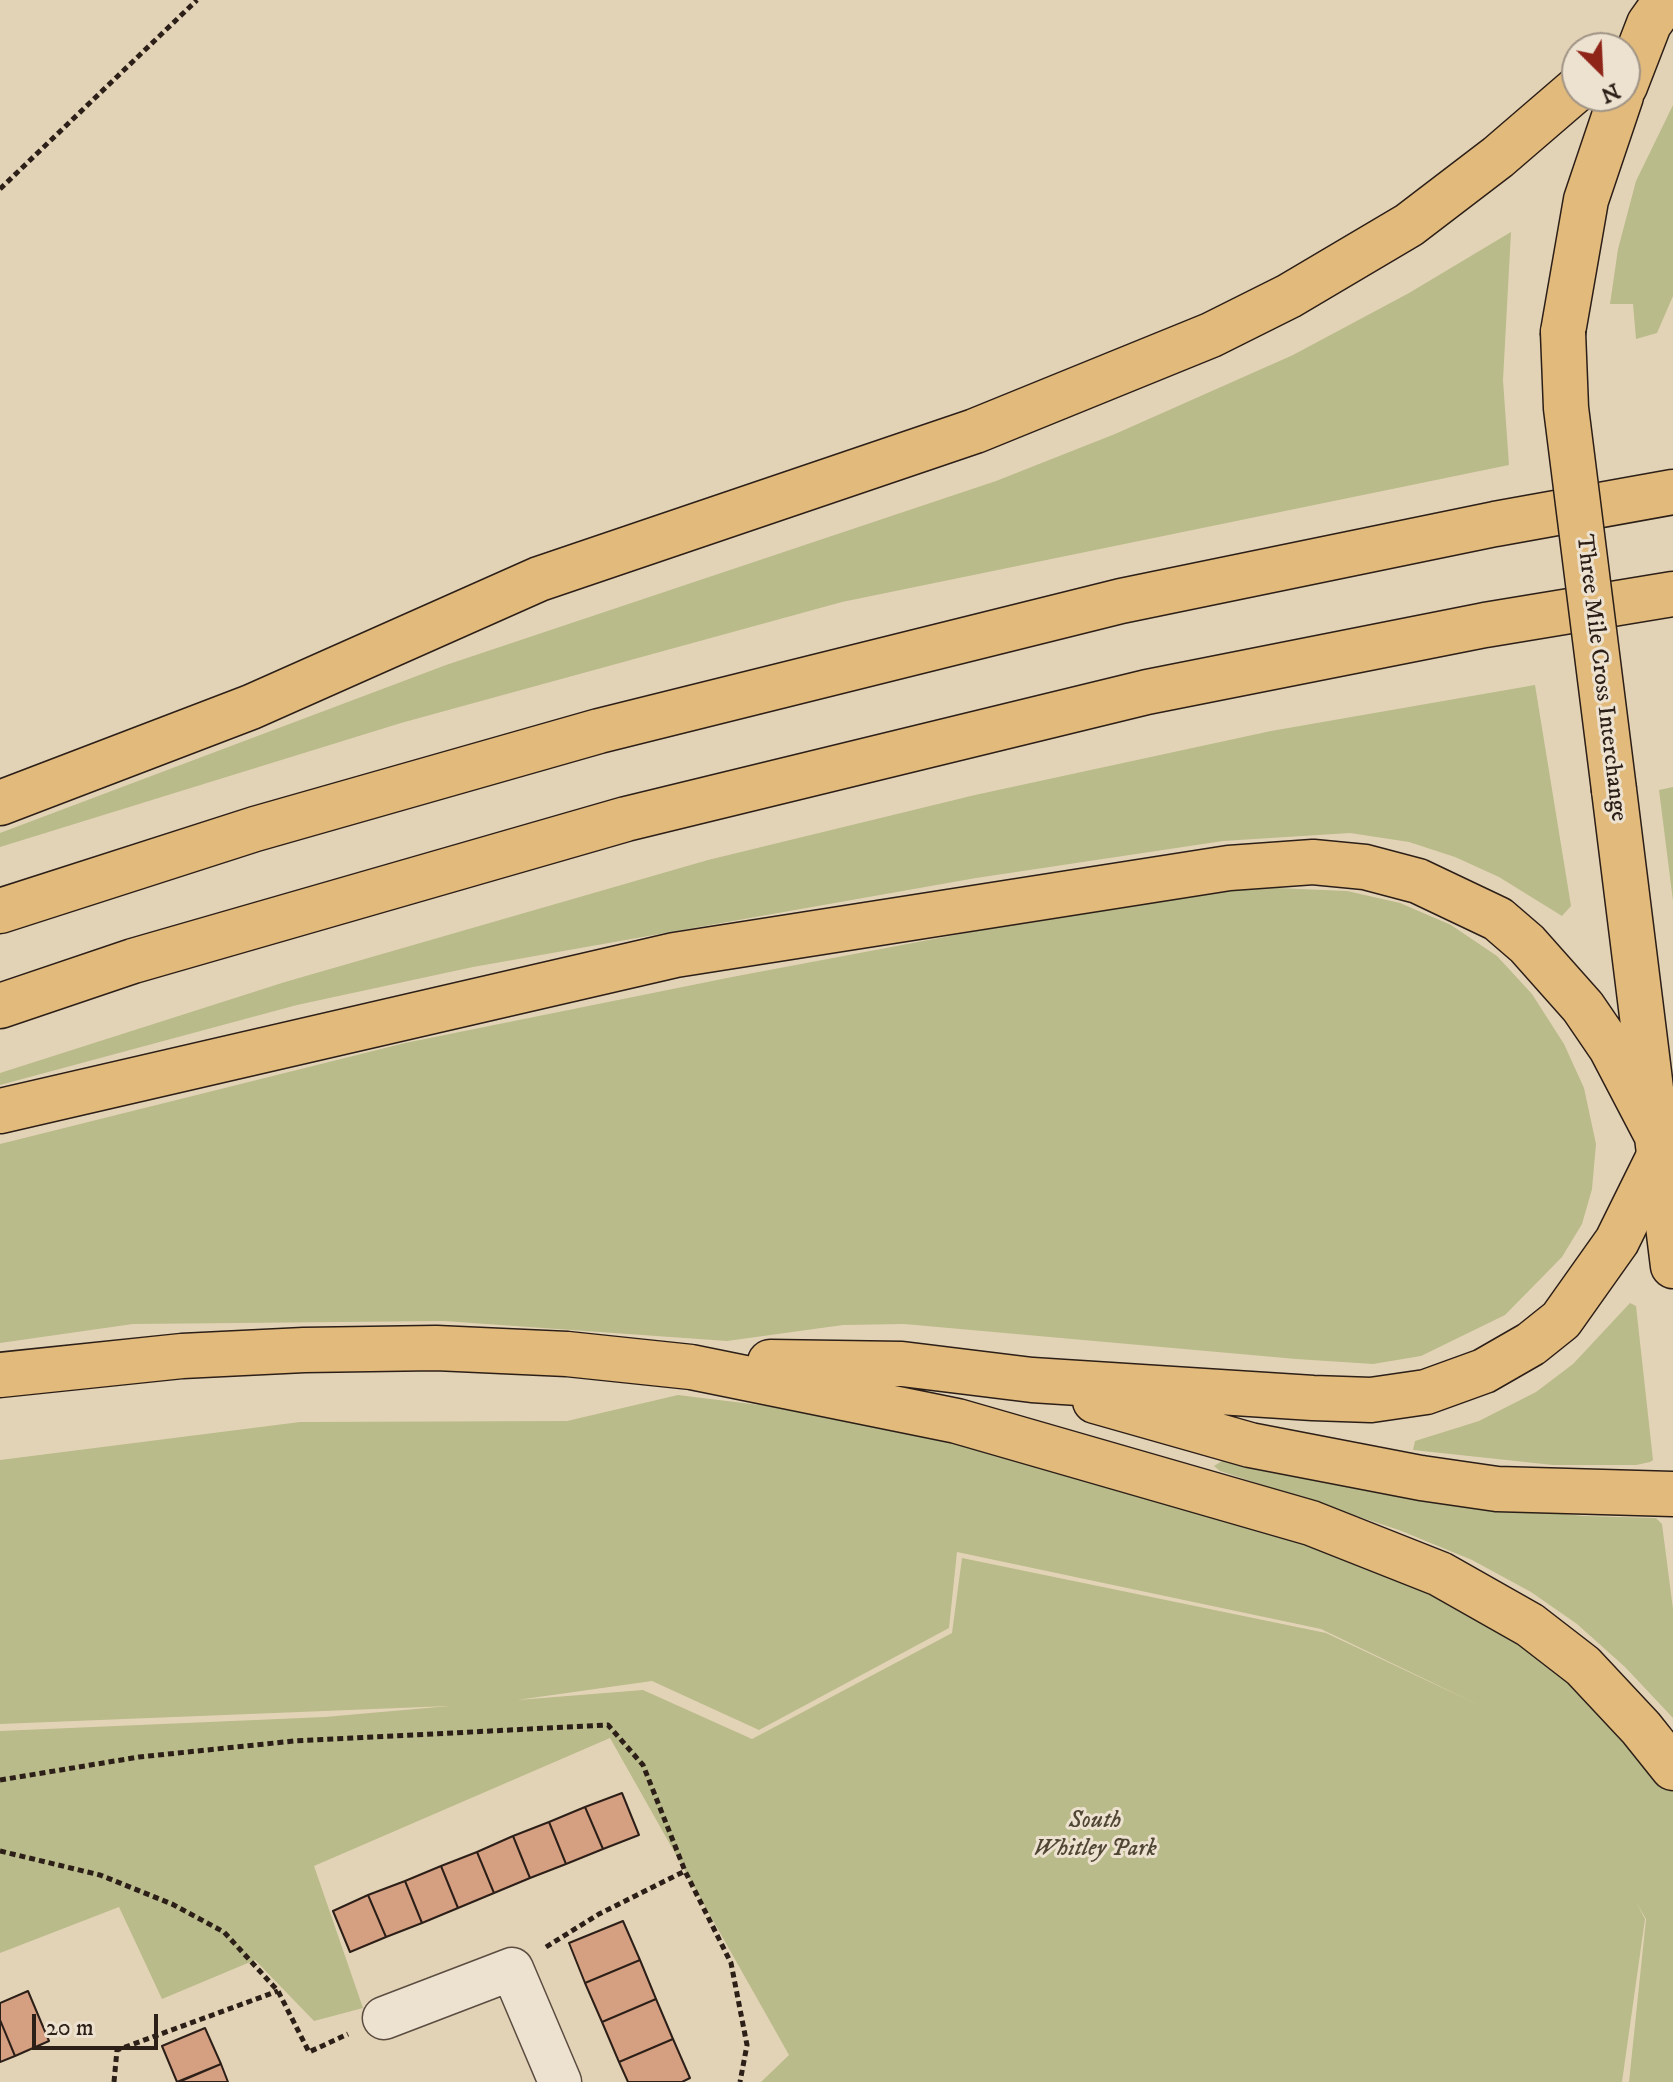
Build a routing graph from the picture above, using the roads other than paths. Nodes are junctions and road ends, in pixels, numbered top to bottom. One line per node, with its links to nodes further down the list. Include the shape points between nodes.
1 (1653, 19): 2 (main road)
2 (1641, 48)
3 (1561, 103): 7 (main road, via 1409,225 1211,335 975,431 539,579 251,707)
4 (1616, 112): 11 (main road, Three Mile Cross Interchange, bridge, via 1586,200 1563,332 1566,408)
5 (1673, 492): 8 (main road, via 1121,601 645,720 255,829)
6 (1673, 594): 9 (main road, via 1147,692 626,819 133,961)
7 (0, 803)
8 (0, 911)
9 (0, 1006)
10 (0, 1111): 11 (main road, via 675,955 1199,873 1313,862 1365,867 1418,881 1498,919 1583,1007 1611,1048)
11 (1657, 1145): 12 (main road, Three Mile Cross Interchange); 15 (main road, via 1617,1241 1561,1320 1531,1344 1459,1382 1371,1400)
12 (1673, 1266)
13 (691, 1367): 14 (main road, via 436,1348 182,1356); 15 (main road, via 806,1360 902,1364); 17 (main road, via 957,1421 1377,1546 1440,1574 1530,1625 1609,1692)
14 (0, 1375)
15 (1032, 1380): 16 (main road, via 1176,1427 1338,1464 1497,1489)
16 (1673, 1494)
17 (1673, 1768)
18 (384, 2018): 19 (street, via 512,1969)
19 (560, 2082)

